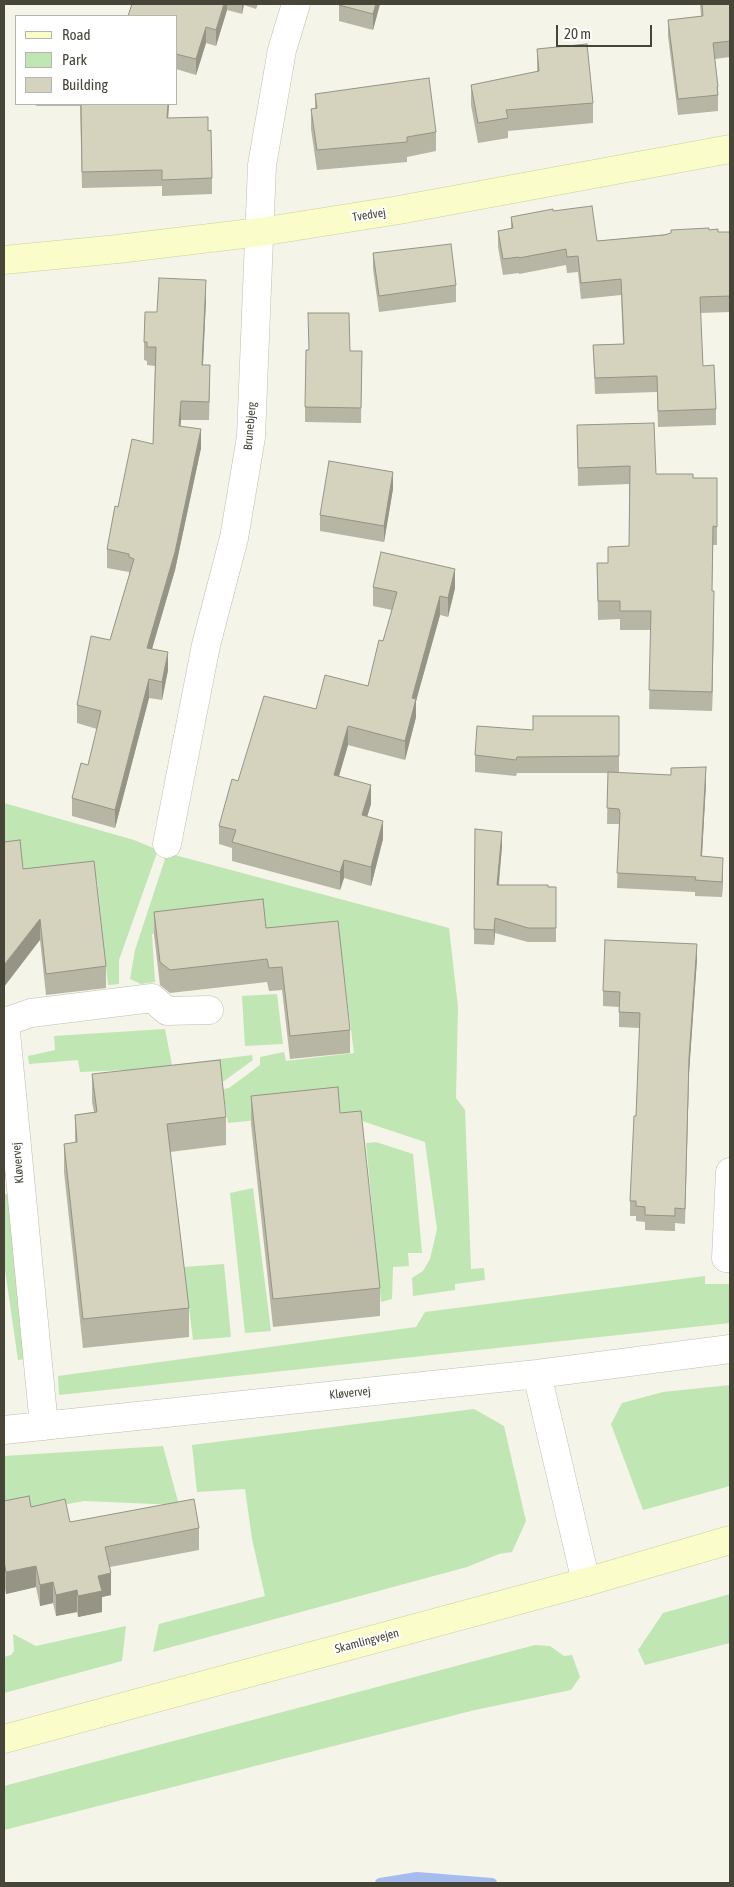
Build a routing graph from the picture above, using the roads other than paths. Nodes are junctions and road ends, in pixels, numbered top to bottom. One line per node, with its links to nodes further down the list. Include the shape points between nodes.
1 (296, 4): 3 (street, Brunebjerg, via 282,50 262,165)
2 (730, 149): 3 (street, Tvedvej, via 399,210)
3 (260, 232): 4 (street, Tvedvej); 5 (street, Brunebjerg, via 251,437 234,538 206,645)
4 (4, 260)
5 (167, 844)
6 (209, 1010): 11 (street, Kløvervej, via 167,1011 152,998 32,1013 5,1022)
7 (730, 1172): 8 (street, via 726,1258)
8 (730, 1258)
9 (730, 1349): 10 (street, Kløvervej)
10 (537, 1374): 11 (street, Kløvervej); 14 (street)
11 (44, 1426): 12 (street, Kløvervej)
12 (4, 1430)
13 (730, 1540): 14 (street, Skamlingvejen)
14 (586, 1582): 15 (street, Skamlingvejen)
15 (4, 1739)

